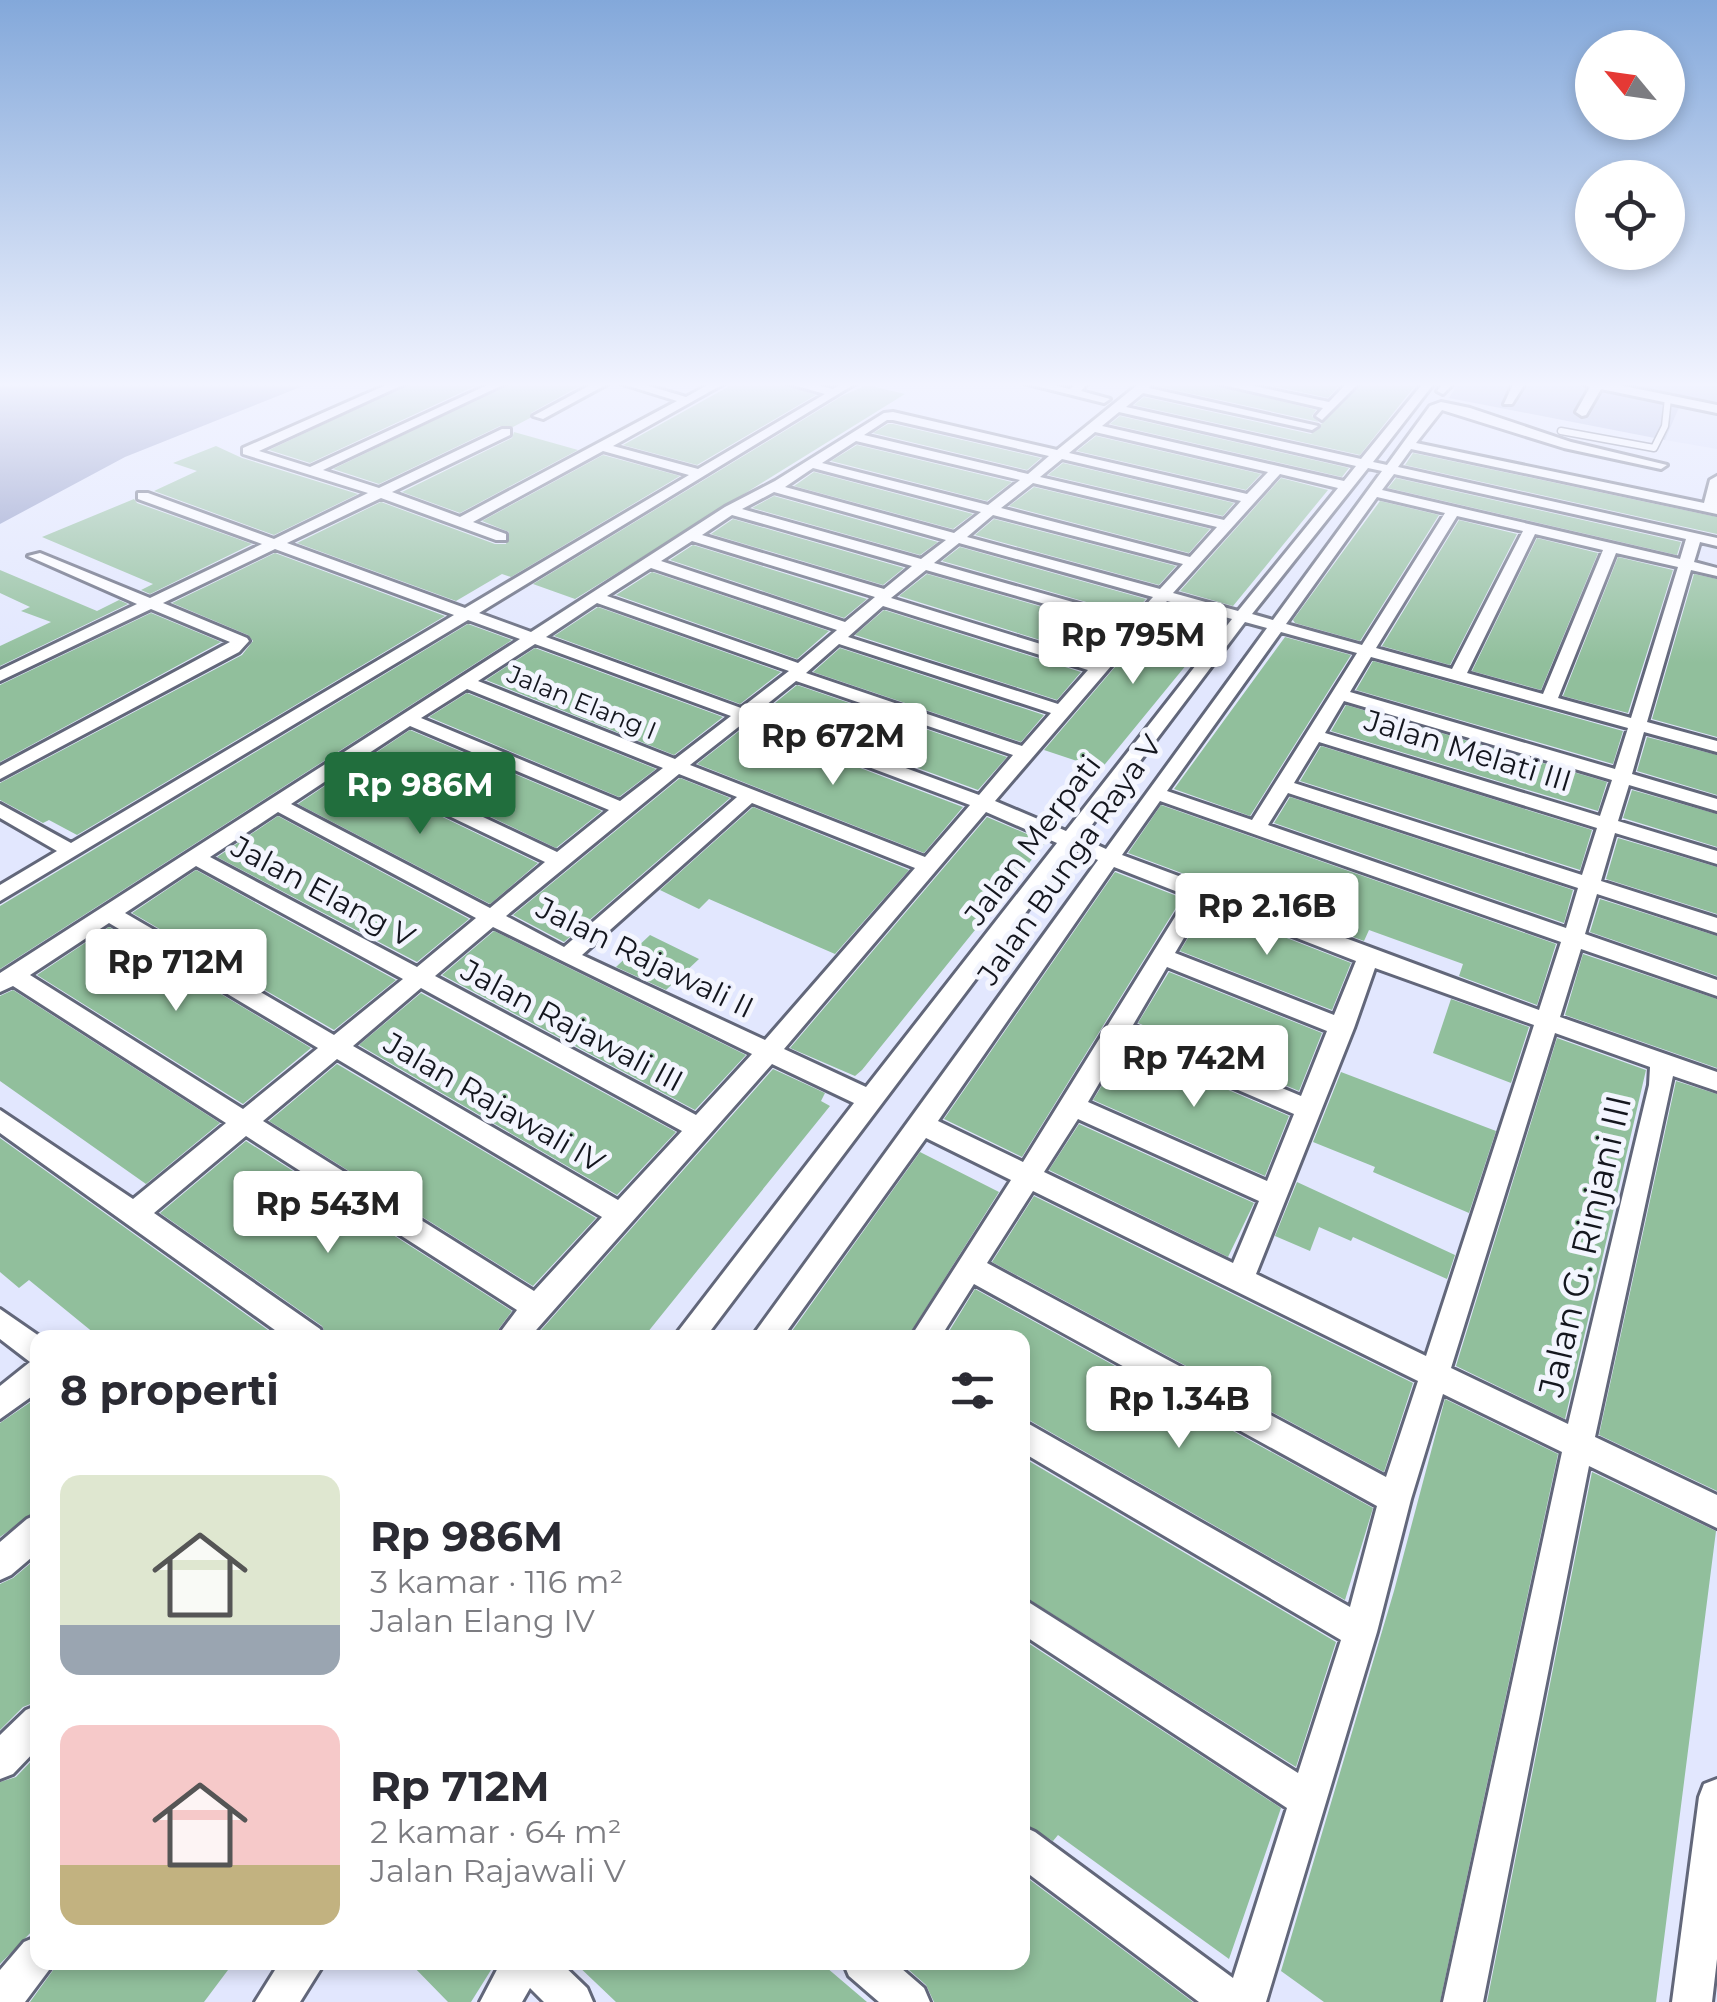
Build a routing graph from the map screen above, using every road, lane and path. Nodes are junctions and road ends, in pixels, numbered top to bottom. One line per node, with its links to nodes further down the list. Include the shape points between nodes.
1 (326, 475): 19 (street)
2 (416, 475): 19 (street)
3 (551, 475): 29 (street)
4 (700, 475): 49 (street)
5 (794, 475): 18 (street)
6 (875, 475): 24 (street)
7 (1164, 475): 23 (street)
8 (1272, 475): 23 (street)
9 (1301, 475): 17 (street)
10 (1356, 475): 17 (street, Jalan Merpati)
11 (1388, 475): 20 (street, Jalan Bunga Raya V)
12 (1421, 475): 28 (street)
13 (1556, 475): 21 (street)
14 (1640, 475): 21 (street)
15 (1030, 476): 24 (street); 30 (street)
16 (1717, 480): 26 (street)
17 (1348, 486): 50 (street, Jalan Merpati)
18 (774, 488): 25 (street); 35 (street)
19 (381, 492): 29 (street); 37 (street)
20 (1376, 493): 27 (street); 51 (street, Jalan Bunga Raya V)
21 (1635, 493): 26 (street); 28 (street)
22 (142, 496): 37 (street)
23 (1253, 496): 30 (street)
24 (998, 506): 35 (street); 40 (street)
25 (730, 510): 32 (street); 42 (street)
26 (1713, 510)
27 (1453, 511): 31 (street); 55 (street)
28 (1624, 521): 33 (street)
29 (464, 522): 34 (street)
30 (1227, 525): 40 (street)
31 (1531, 528): 38 (street); 59 (street)
32 (691, 536): 41 (street); 46 (street)
33 (1694, 537): 36 (street); 43 (street)
34 (502, 538)
35 (960, 538): 42 (street); 45 (street)
36 (1717, 542)
37 (271, 544): 48 (street); 49 (street)
38 (1611, 548): 43 (street); 62 (street)
39 (35, 556): 48 (street)
40 (1198, 558): 45 (street)
41 (650, 563): 47 (street); 53 (street)
42 (924, 565): 46 (street); 52 (street)
43 (1685, 565): 44 (street); 66 (street)
44 (1717, 572)
45 (1166, 593): 50 (street); 52 (street)
46 (883, 597): 53 (street); 56 (street)
47 (597, 598): 54 (street); 57 (street)
48 (151, 602): 58 (street); 73 (street, via 241,641)
49 (467, 613): 54 (street); 86 (street)
50 (1244, 616): 51 (street); 85 (street, Jalan Merpati)
51 (1279, 625): 55 (street); 75 (street, Jalan Bunga Raya V)
52 (1134, 627): 56 (street)
53 (842, 633): 57 (street); 63 (street)
54 (536, 639): 60 (street); 64 (street)
55 (1368, 651): 59 (street); 61 (street)
56 (1100, 668): 63 (street)
57 (797, 672): 64 (street); 69 (street)
58 (0, 676)
59 (1457, 676): 62 (street)
60 (467, 683): 65 (street); 71 (street, Jalan Elang I)
61 (1342, 691): 67 (street); 72 (street)
62 (1548, 702): 66 (street)
63 (1066, 708): 69 (street)
64 (742, 714): 71 (street); 78 (street)
65 (410, 720): 70 (street); 81 (street)
66 (1635, 725): 68 (street); 72 (street)
67 (1314, 735): 74 (street); 83 (street, Jalan Melati III)
68 (1717, 748)
69 (1027, 754): 78 (street)
70 (347, 760): 79 (street); 90 (street)
71 (678, 766): 76 (street, Jalan Elang I); 81 (street)
72 (1621, 772): 77 (street); 80 (street); 83 (street)
73 (0, 773)
74 (1287, 780): 84 (street); 92 (street)
75 (1156, 793): 84 (street); 87 (street, Jalan Bunga Raya V)
76 (750, 796): 91 (street, Jalan Elang I); 100 (street)
77 (1717, 796)
78 (985, 804): 85 (street); 91 (street)
79 (279, 805): 89 (street); 97 (street, Jalan Rajawali II)
80 (1717, 805)
81 (622, 809): 90 (street)
82 (0, 810): 86 (street)
83 (1606, 824): 88 (street, Jalan Melati III); 92 (street)
84 (1256, 828): 99 (street)
85 (1070, 841): 87 (street); 113 (street, Jalan Merpati)
86 (71, 851): 93 (street)
87 (1110, 858): 94 (street); 118 (street, Jalan Bunga Raya V)
88 (1717, 858)
89 (198, 859): 96 (street); 103 (street, Jalan Elang V)
90 (561, 862): 97 (street)
91 (928, 866): 110 (street)
92 (1590, 878): 95 (street); 98 (street); 99 (street)
93 (3, 889)
94 (1201, 891): 101 (street); 102 (street)
95 (1717, 913)
96 (110, 914): 104 (street); 109 (street, Jalan Rajawali IV)
97 (496, 917): 100 (street, Jalan Rajawali II); 103 (street)
98 (1717, 926)
99 (1574, 936): 105 (street); 106 (street)
100 (566, 957): 110 (street, Jalan Rajawali II)
101 (1368, 957): 106 (street); 108 (street)
102 (1165, 958): 107 (street); 108 (street)
103 (420, 978): 109 (street); 119 (street, Jalan Rajawali III)
104 (7, 980): 117 (street)
105 (1717, 988)
106 (1545, 1020): 111 (street); 134 (street)
107 (1119, 1028): 114 (street); 115 (street)
108 (1343, 1028): 115 (street)
109 (335, 1047): 117 (street); 123 (street, Jalan Rajawali IV)
110 (768, 1052): 113 (street, Jalan Rajawali II); 119 (street)
111 (1662, 1062): 112 (street); 138 (street, Jalan G. Rinjani III)
112 (1717, 1082)
113 (871, 1100): 130 (street, Jalan Merpati)
114 (1073, 1106): 120 (street); 121 (street)
115 (1308, 1109): 121 (street)
116 (0, 1120): 122 (street)
117 (243, 1123): 122 (street); 126 (street)
118 (922, 1125): 120 (street); 131 (street, Jalan Bunga Raya V)
119 (697, 1127): 123 (street)
120 (1028, 1177): 124 (street); 125 (street)
121 (1274, 1196): 125 (street)
122 (133, 1214): 128 (street)
123 (620, 1214): 126 (street)
124 (968, 1268): 132 (street); 139 (street)
125 (1240, 1282): 134 (street)
126 (537, 1308): 129 (street)
127 (0, 1322): 133 (street)
128 (299, 1330)
129 (517, 1330)
130 (692, 1330)
131 (771, 1330)
132 (929, 1330)
133 (30, 1346)
134 (1434, 1376): 138 (street); 139 (street)
135 (30, 1379): 136 (street)
136 (0, 1405)
137 (1030, 1440): 144 (street)
138 (1578, 1446): 140 (street); 162 (street, Jalan G. Rinjani III)
139 (1395, 1500): 144 (street)
140 (1717, 1512)
141 (30, 1537): 142 (street)
142 (0, 1564)
143 (1030, 1619): 148 (street)
144 (1360, 1632): 148 (street)
145 (30, 1730): 146 (street)
146 (0, 1761)
147 (1717, 1797): 163 (street)
148 (1309, 1801): 161 (street)
149 (1030, 1851): 160 (street)
150 (30, 1965): 155 (street)
151 (299, 1970): 156 (street)
152 (518, 1970): 157 (street)
153 (539, 1970): 158 (street)
154 (872, 1970): 159 (street)
155 (0, 2000)
156 (275, 2002)
157 (500, 2002)
158 (573, 2002)
159 (910, 2002)
160 (1232, 2002)
161 (1246, 2002)
162 (1463, 2002)
163 (1692, 2002)

